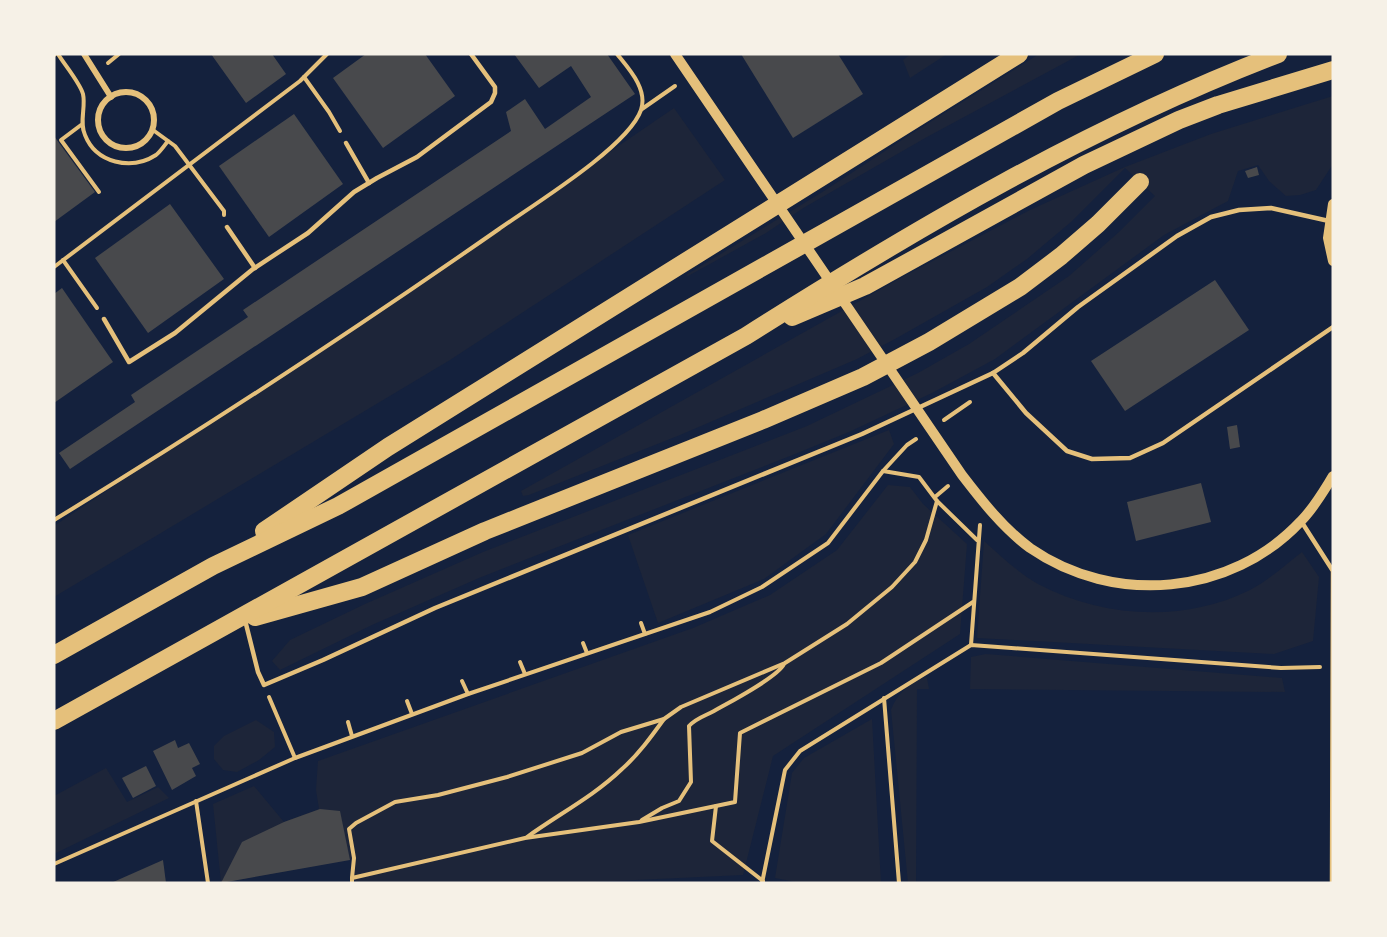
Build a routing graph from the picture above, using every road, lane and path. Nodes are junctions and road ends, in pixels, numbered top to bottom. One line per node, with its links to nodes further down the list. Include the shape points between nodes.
1 (56, 54): 15 (path, via 83,93)
2 (84, 54): 13 (street)
3 (327, 54): 11 (path)
4 (471, 54): 21 (lane, via 495,87 491,102 417,157)
5 (617, 54): 14 (path, via 641,88)
6 (675, 54): 40 (street)
7 (1019, 54): 44 (highway, via 388,447)
8 (1155, 54): 44 (highway, via 1027,118 338,506)
9 (1278, 54): 32 (highway, via 1080,142 854,268)
10 (1333, 70): 32 (highway, via 1179,120 1084,165 865,286)
11 (304, 77): 18 (path); 19 (path)
12 (677, 85): 14 (path)
13 (111, 97): 16 (street, via 126,92 143,97 154,112); 16 (street, via 99,114 98,124 106,141 132,148 141,145)
14 (641, 109): 41 (path, via 627,132 588,167 413,289)
15 (82, 125): 17 (path, via 96,153 114,162 139,163 157,154); 22 (path, via 61,140)
16 (153, 130): 17 (path)
17 (168, 141): 19 (path)
18 (346, 143): 21 (lane)
19 (189, 165): 25 (path, via 224,211); 26 (path)
20 (1140, 182): 46 (highway, via 1098,224 1020,287 862,377 485,531 362,587)
21 (369, 183): 29 (lane, via 308,233)
22 (99, 192)
23 (1333, 204): 24 (street)
24 (1329, 221): 27 (street); 33 (lane, via 1271,208 1211,217 1176,236)
25 (227, 227): 29 (lane)
26 (63, 260): 28 (path); 30 (path)
27 (1333, 261)
28 (54, 267)
29 (255, 268): 30 (lane, via 176,333 129,362)
30 (104, 319)
31 (1333, 327): 33 (lane, via 1163,443 1130,458 1092,459 1067,451 1026,413)
32 (746, 336): 48 (highway)
33 (993, 373): 34 (path, via 975,399); 59 (lane, via 862,434 435,608)
34 (936, 425)
35 (917, 438): 36 (path)
36 (883, 471): 39 (path, via 919,477); 49 (path, via 828,543 762,588 710,612)
37 (1333, 476): 42 (street)
38 (942, 491): 39 (path)
39 (936, 499): 43 (path); 55 (path, via 926,540 915,562 892,587 848,624)
40 (984, 504): 42 (street, via 1009,530 1047,558 1095,578 1149,587 1197,582 1224,573 1263,552); 43 (path)
41 (54, 520)
42 (1301, 521): 56 (lane, via 1333,571)
43 (977, 540): 45 (path)
44 (213, 566): 53 (highway)
45 (973, 602): 51 (path); 70 (path, via 881,663 740,733 735,802)
46 (244, 620): 48 (highway); 59 (lane)
47 (641, 623): 49 (path)
48 (224, 626): 65 (highway)
49 (645, 634): 52 (path)
50 (583, 643): 52 (path)
51 (971, 645): 56 (path, via 1281,669); 61 (path)
52 (587, 653): 57 (path)
53 (54, 655)
54 (520, 662): 57 (path)
55 (785, 663): 64 (path, via 681,707); 71 (path, via 757,686 689,726 691,782 679,801)
56 (1332, 666): 78 (lane)
57 (525, 674): 60 (path)
58 (462, 681): 60 (path)
59 (264, 685): 68 (path)
60 (468, 694): 63 (path)
61 (884, 698): 75 (path, via 800,751 785,770); 77 (path)
62 (407, 701): 63 (path)
63 (412, 714): 67 (path)
64 (664, 719): 72 (path, via 622,770); 74 (path, via 621,732 582,753 507,777 395,802 349,830 354,858)
65 (54, 721)
66 (348, 722): 67 (path)
67 (352, 736): 68 (path)
68 (295, 758): 69 (path)
69 (195, 801): 73 (path); 76 (path)
70 (716, 806): 71 (path); 75 (path, via 712,841)
71 (639, 822): 72 (path)
72 (525, 838): 74 (path)
73 (54, 864)
74 (352, 880)
75 (763, 882)
76 (208, 883)
77 (899, 883)
78 (1332, 883)

